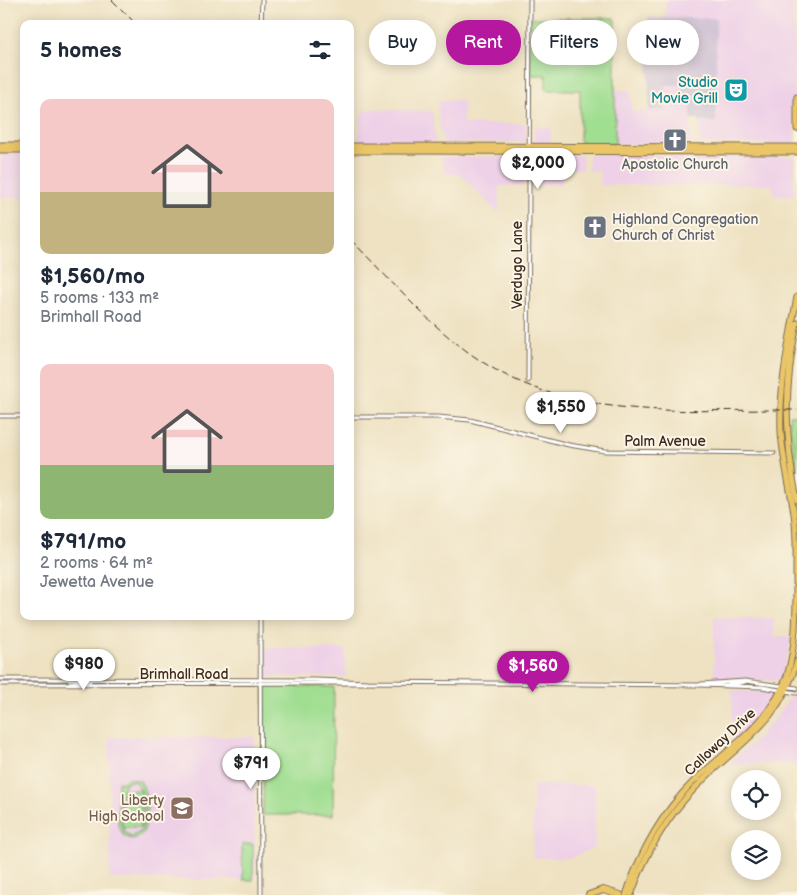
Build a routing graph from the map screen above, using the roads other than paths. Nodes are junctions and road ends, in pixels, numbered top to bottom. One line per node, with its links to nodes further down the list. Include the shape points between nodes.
1 (262, 0): 3 (street)
2 (530, 0): 15 (street, Verdugo Lane)
3 (261, 20)
4 (797, 97): 5 (main road)
5 (797, 129)
6 (20, 146): 12 (main road)
7 (381, 146): 8 (main road); 13 (main road); 14 (main road)
8 (354, 147)
9 (576, 147): 10 (main road); 15 (main road); 19 (main road)
10 (622, 147): 17 (main road); 20 (main road)
11 (797, 147): 17 (main road)
12 (1, 148): 16 (main road); 22 (main road)
13 (354, 148)
14 (439, 149): 15 (main road); 15 (main road); 18 (main road)
15 (529, 149): 19 (main road); 25 (street, Verdugo Lane)
16 (20, 150)
17 (716, 150): 20 (main road); 21 (main road)
18 (354, 151)
19 (557, 152): 20 (main road)
20 (586, 152)
21 (797, 152)
22 (20, 154)
23 (797, 297): 31 (main road, Calloway Drive, via 785,357 781,410 784,462 795,522)
24 (797, 323): 30 (main road, via 788,372 786,410 788,447)
25 (528, 381)
26 (0, 416): 27 (street)
27 (20, 416)
28 (354, 417): 29 (street, Palm Avenue, via 470,420 569,446 605,451)
29 (774, 453)
30 (797, 500)
31 (796, 595): 33 (main road, Calloway Drive)
32 (260, 620): 39 (street)
33 (796, 628): 52 (main road, Calloway Drive)
34 (797, 638): 35 (main road)
35 (797, 647)
36 (797, 661): 52 (main road, Calloway Drive)
37 (0, 679): 38 (street, Brimhall Road)
38 (92, 679): 39 (street, Brimhall Road); 45 (street)
39 (259, 679): 40 (street, Brimhall Road); 48 (street)
40 (316, 680): 41 (street, Brimhall Road); 46 (street)
41 (346, 680): 43 (street, Brimhall Road); 47 (street)
42 (746, 681): 49 (street, Brimhall Road); 50 (street); 52 (street, Brimhall Road)
43 (368, 682): 47 (street, Brimhall Road); 49 (street, Brimhall Road)
44 (0, 684): 45 (street, Brimhall Road)
45 (66, 684): 48 (street, Brimhall Road)
46 (294, 684): 47 (street, Brimhall Road); 48 (street, Brimhall Road)
47 (325, 684)
48 (259, 685): 55 (street)
49 (699, 685): 50 (street, Brimhall Road)
50 (722, 687): 52 (street, Brimhall Road)
51 (797, 688): 52 (street, Brimhall Road)
52 (784, 689): 53 (street, Brimhall Road); 54 (main road, Calloway Drive); 54 (main road, Calloway Drive, via 766,722)
53 (797, 693)
54 (744, 742): 60 (main road, Calloway Drive, via 702,774 672,806 646,845); 61 (main road, Calloway Drive, via 694,788 670,817 648,854)
55 (261, 895)
56 (590, 895): 59 (highway, via 603,890)
57 (601, 895): 58 (highway)
58 (606, 895)
59 (620, 895)
60 (626, 895)
61 (631, 895)

